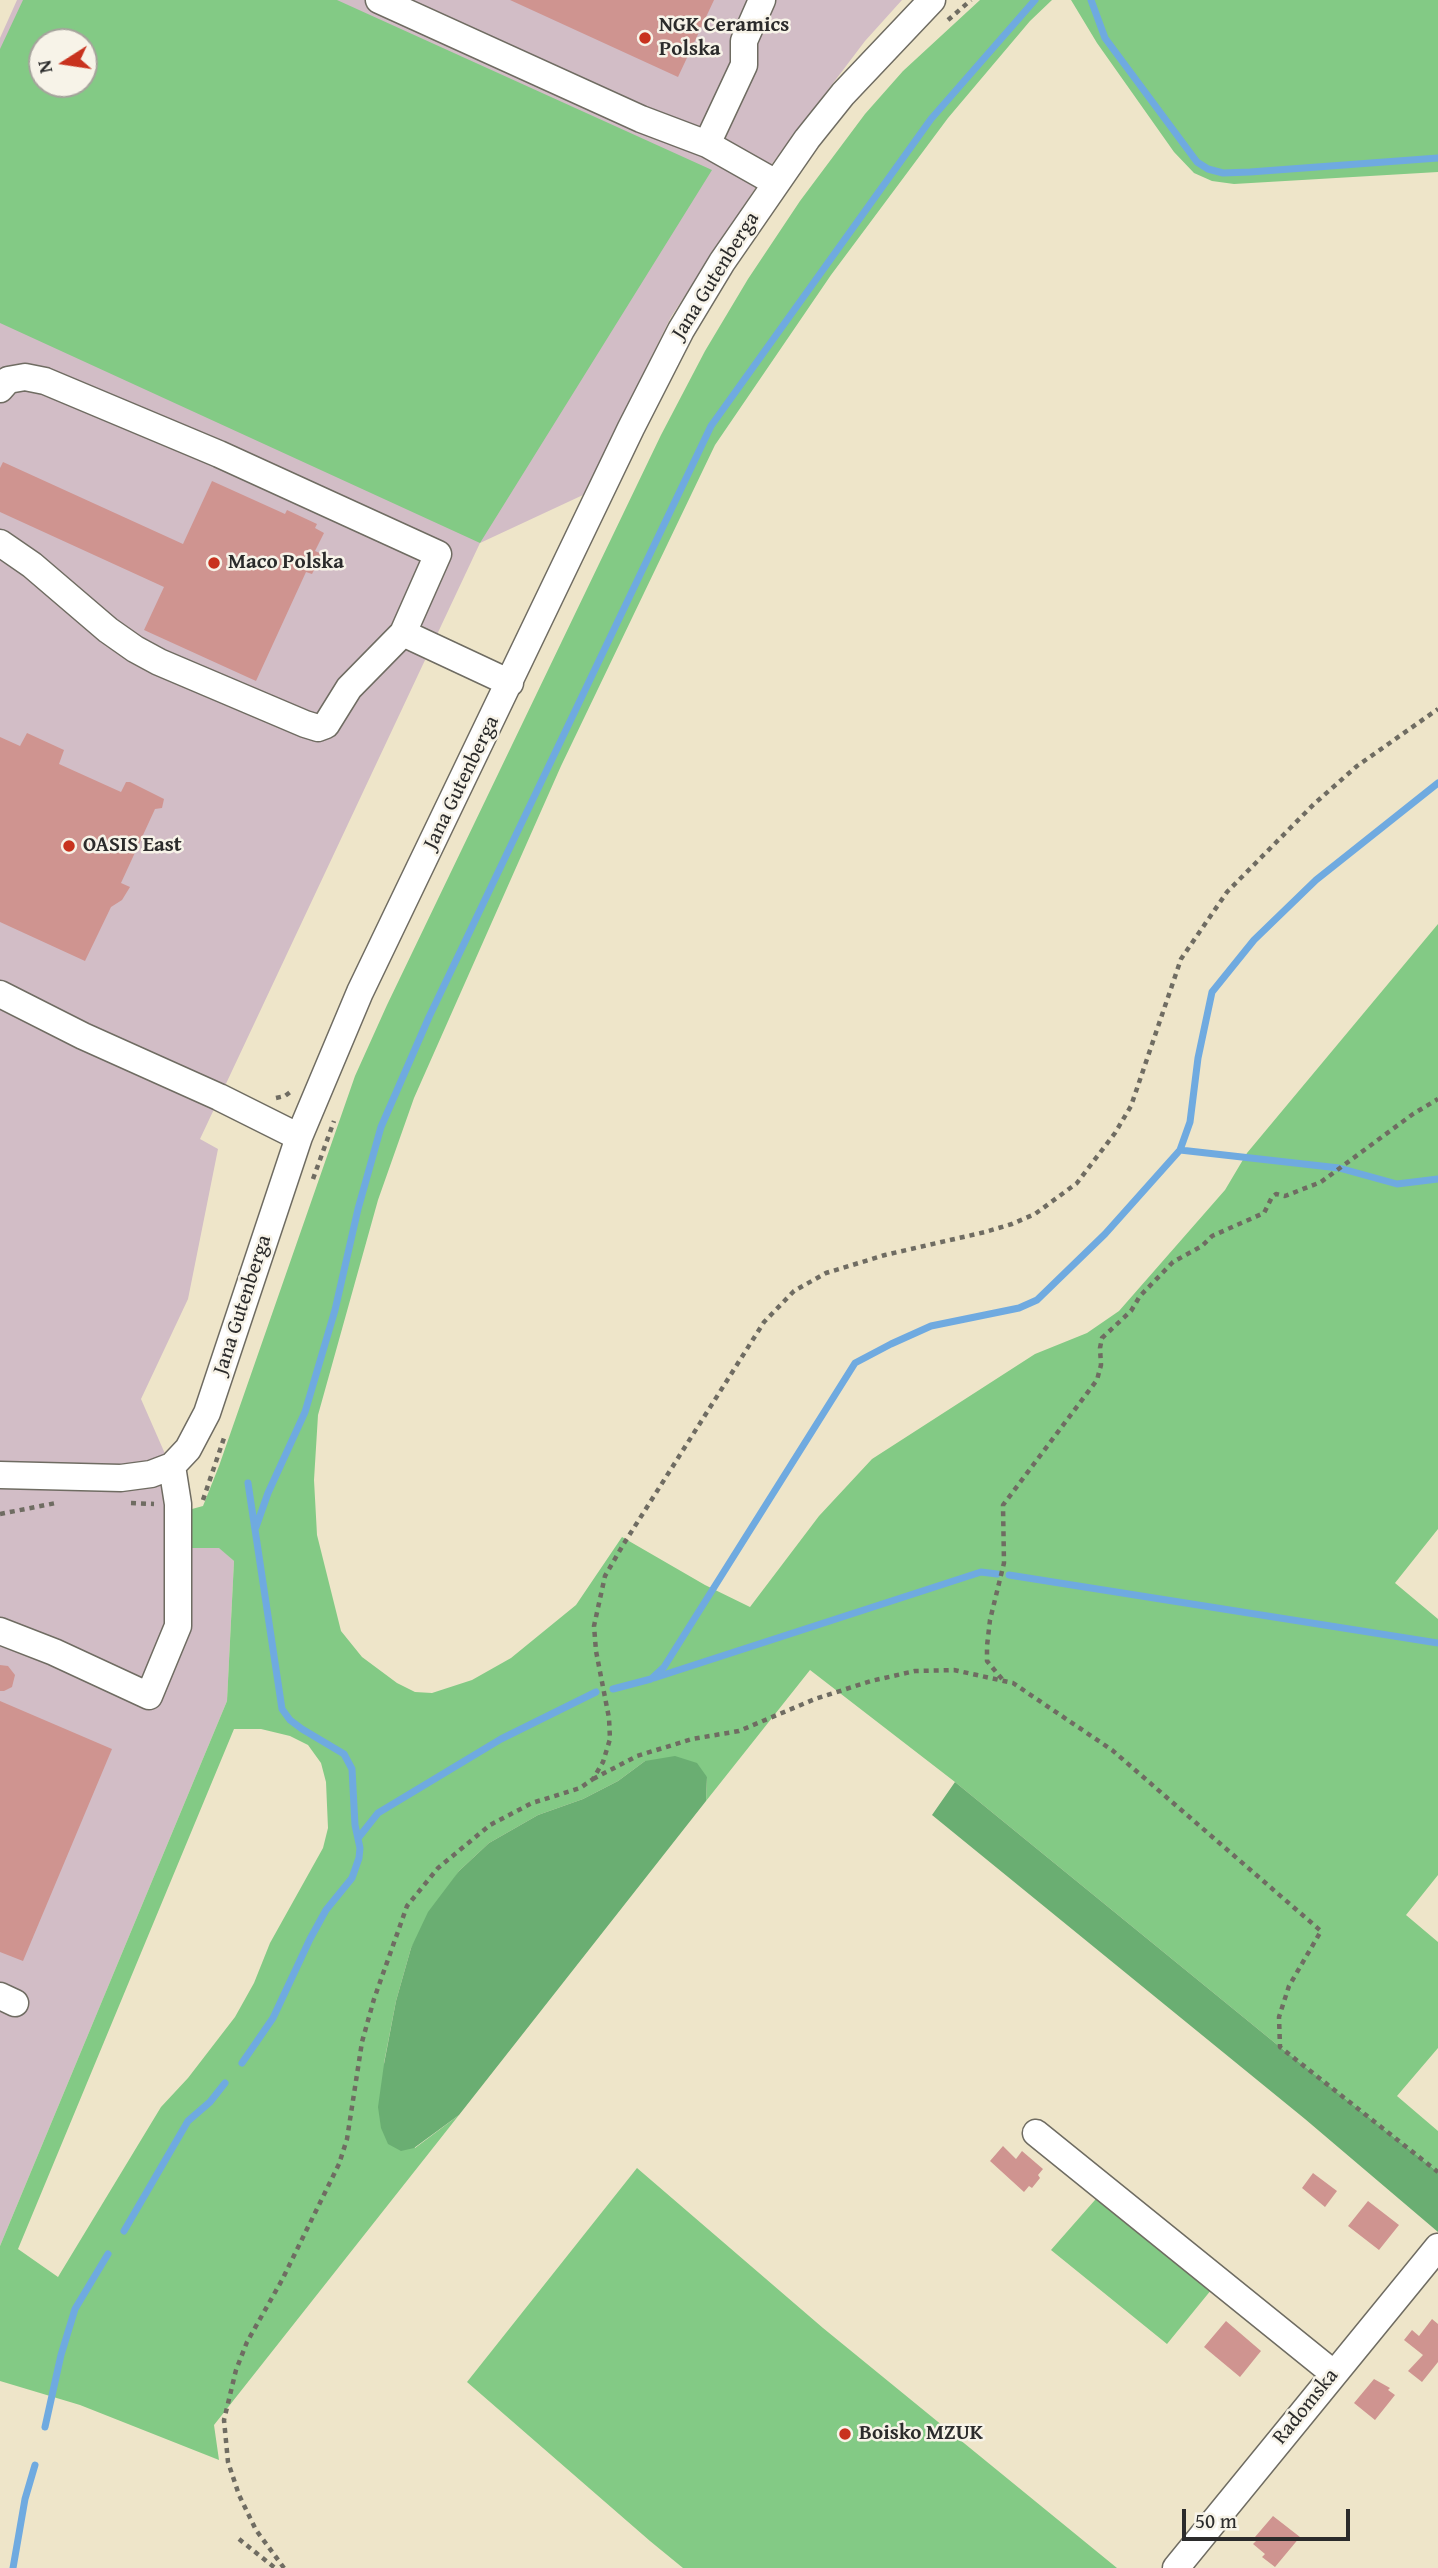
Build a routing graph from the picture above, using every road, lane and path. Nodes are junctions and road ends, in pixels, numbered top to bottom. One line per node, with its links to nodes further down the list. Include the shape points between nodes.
1 (379, 0): 6 (street)
2 (762, 0): 6 (street, via 744,41 744,65)
3 (932, 0): 7 (street, Jana Gutenberga, via 843,94)
4 (971, 0): 5 (path)
5 (941, 27)
6 (707, 145): 7 (street)
7 (776, 183): 11 (street, Jana Gutenberga, via 681,330)
8 (0, 389): 10 (street, via 8,380 45,381 438,554)
9 (0, 543): 10 (street, via 135,649 318,728 326,725 349,688)
10 (403, 633): 11 (street)
11 (510, 683): 16 (street, Jana Gutenberga, via 360,992)
12 (1438, 709): 27 (path, via 1348,774 1227,892 1181,959 1131,1106 1077,1183 1035,1214 1012,1224 826,1273 794,1291 764,1322 605,1576 594,1626 610,1739)
13 (0, 994): 16 (street)
14 (1438, 1099): 26 (path, via 1321,1182 1285,1196 1276,1194 1264,1213 1213,1236 1174,1262 1102,1338 1097,1380 1003,1505 1004,1563 987,1646 987,1661)
15 (334, 1120): 17 (path)
16 (299, 1137): 19 (street, Jana Gutenberga, via 207,1413 188,1449)
17 (311, 1185)
18 (229, 1424): 23 (path, via 202,1501)
19 (172, 1466): 20 (street, via 121,1478); 23 (street)
20 (0, 1475)
21 (61, 1502): 24 (path)
22 (126, 1503): 23 (path)
23 (178, 1504): 25 (street, via 178,1626 149,1696)
24 (0, 1514)
25 (0, 1631)
26 (1002, 1680): 27 (path, via 954,1670 915,1671 871,1681 739,1731 637,1756); 29 (path, via 1013,1682 1112,1750 1321,1931 1289,1986 1279,2017 1280,2047)
27 (593, 1779): 34 (path, via 490,1825 438,1868 407,1906 362,2042 339,2164 247,2342 224,2420 225,2445 239,2495 256,2530)
28 (1036, 2133): 31 (street)
29 (1438, 2172)
30 (1438, 2247): 31 (street, Radomska)
31 (1333, 2373): 35 (street, Radomska)
32 (239, 2539): 33 (path)
33 (275, 2568)
34 (284, 2568)
35 (1176, 2568)

